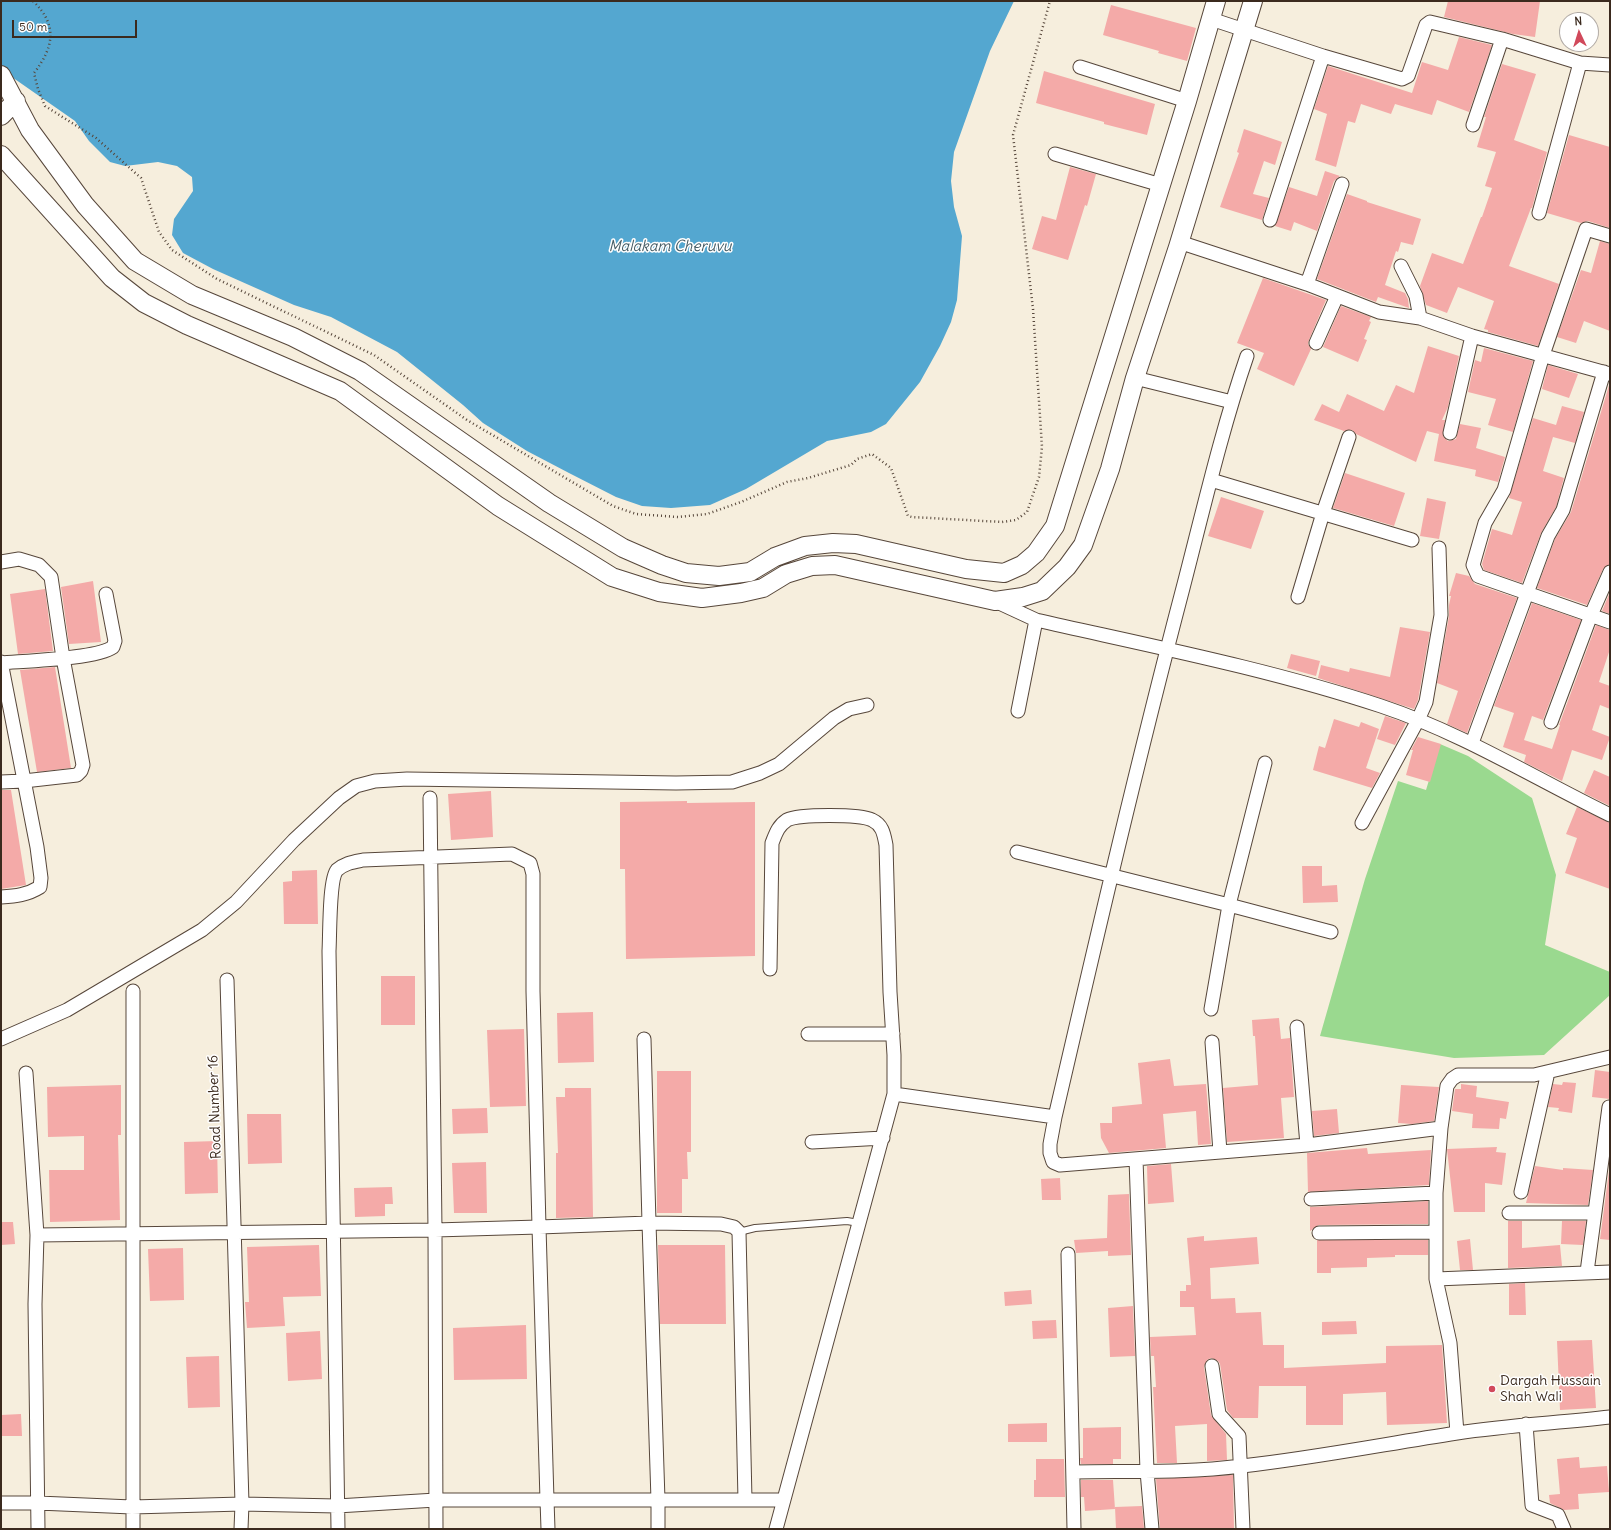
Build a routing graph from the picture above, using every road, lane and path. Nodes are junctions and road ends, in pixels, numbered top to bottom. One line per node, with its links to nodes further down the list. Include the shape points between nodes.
1 (33, 1): 2 (path, via 44,12 51,28 49,47 43,62 34,73 45,106 96,138 141,178 159,232 172,250 217,279 374,355 467,420 613,506 636,514 678,517 707,514 787,482 844,467 872,454 891,468 908,516 1002,522 1016,520 1027,512 1039,477 1042,447 1033,309 1013,135)
2 (1050, 1)
3 (1216, 1): 5 (street)
4 (1253, 1): 6 (street)
5 (1211, 19): 6 (street); 13 (street)
6 (1244, 30): 8 (street); 24 (street)
7 (1502, 39): 8 (street, via 1433,22 1427,23 1408,76 1402,79); 9 (street); 16 (street)
8 (1322, 56): 22 (street)
9 (1580, 63): 10 (street); 21 (street)
10 (1610, 65)
11 (1080, 67): 13 (street)
12 (1, 75): 14 (street)
13 (1187, 101): 20 (street)
14 (16, 102): 15 (street); 25 (street, via 30,130 85,205)
15 (1, 116)
16 (1473, 125)
17 (1055, 154): 20 (street)
18 (1, 155): 27 (street)
19 (1342, 184): 28 (street)
20 (1161, 185): 43 (street, via 1055,526 1036,552 1022,565 1004,573 966,569 856,544)
21 (1539, 213)
22 (1270, 220)
23 (1610, 236): 33 (street, via 1586,229)
24 (1179, 242): 28 (street); 36 (street)
25 (135, 261): 27 (street); 48 (street, via 192,295 292,336 360,371 549,503 623,548 686,573)
26 (1401, 266): 30 (street, via 1416,296)
27 (112, 278): 51 (street, via 144,303 187,325 340,391 498,506 612,577 659,592 702,598)
28 (1307, 284): 29 (street)
29 (1337, 296): 30 (street, via 1379,312); 32 (street)
30 (1420, 318): 31 (street)
31 (1472, 336): 33 (street); 38 (street)
32 (1316, 343)
33 (1543, 355): 35 (street); 50 (street, via 1504,490 1485,523 1473,565 1478,576)
34 (1247, 356): 37 (street)
35 (1607, 373): 50 (street, via 1563,510 1548,536)
36 (1135, 378): 37 (street); 53 (street, via 1110,469 1083,545 1068,567 1042,591 1024,597)
37 (1232, 402): 40 (street)
38 (1450, 433)
39 (1349, 437): 41 (street)
40 (1211, 480): 41 (street); 57 (street)
41 (1323, 513): 42 (street); 52 (street)
42 (1412, 540)
43 (833, 543): 46 (street); 48 (street, via 805,546 775,557 750,572)
44 (1439, 548): 62 (street, via 1441,615 1426,702)
45 (1, 562): 58 (street, via 19,558 39,565 51,577)
46 (834, 566): 51 (street, via 812,566 786,574 763,588); 53 (street)
47 (1610, 572): 54 (street)
48 (719, 576): 51 (street)
49 (106, 594): 58 (street, via 113,647 107,652)
50 (1528, 594): 54 (street); 64 (street)
51 (718, 596)
52 (1298, 597)
53 (995, 601): 55 (street)
54 (1591, 615): 56 (street); 63 (street)
55 (1036, 620): 57 (street); 61 (street)
56 (1610, 622)
57 (1167, 650): 62 (street, via 1294,680); 73 (street)
58 (63, 658): 59 (street); 66 (street, via 83,765 76,774)
59 (1, 663): 66 (street)
60 (867, 704): 84 (street, via 834,718 780,764 732,782 407,779 375,781 356,786 333,803 284,850 236,902 202,930 67,1010)
61 (1018, 712)
62 (1418, 720): 64 (street); 70 (street)
63 (1551, 722)
64 (1472, 743): 69 (street)
65 (1265, 763): 75 (street)
66 (24, 781): 67 (street); 74 (street, via 40,868 40,887 25,895)
67 (1, 782)
68 (430, 798): 72 (street)
69 (1610, 815)
70 (1362, 824)
71 (1017, 852): 73 (street)
72 (432, 856): 106 (street, via 512,854 530,863 533,874); 107 (street); 112 (street, via 347,863 336,871 331,890 329,951)
73 (1111, 875): 75 (street); 92 (street)
74 (1, 898)
75 (1229, 905): 76 (street); 80 (street)
76 (1331, 932)
77 (770, 969): 83 (street, via 772,842 779,827 800,816 859,816 873,820 883,830 886,845)
78 (227, 980): 111 (street, Road Number 16)
79 (133, 991): 110 (street)
80 (1211, 1009)
81 (1297, 1027): 96 (street)
82 (808, 1034): 83 (street)
83 (893, 1034): 90 (street)
84 (1, 1039)
85 (644, 1039): 104 (street)
86 (1212, 1042): 97 (street)
87 (1610, 1057): 88 (street)
88 (1548, 1072): 93 (street, via 1534,1075 1458,1075 1447,1086); 99 (street)
89 (26, 1073): 114 (street)
90 (894, 1094): 92 (street); 94 (street)
91 (1609, 1107): 103 (street)
92 (1055, 1117): 98 (street, via 1050,1144 1054,1162 1060,1165)
93 (1441, 1128): 96 (street); 100 (street)
94 (883, 1138): 95 (street); 105 (street)
95 (812, 1142)
96 (1307, 1145): 97 (street)
97 (1220, 1152): 98 (street)
98 (1136, 1159): 124 (street)
99 (1521, 1192)
100 (1436, 1193): 101 (street); 109 (street)
101 (1311, 1199)
102 (1509, 1213): 103 (street)
103 (1594, 1213): 116 (street)
104 (649, 1223): 106 (street); 108 (street, via 721,1224 734,1227); 128 (street)
105 (859, 1223): 108 (lane, via 847,1221 755,1228); 130 (street)
106 (539, 1228): 107 (street); 127 (street)
107 (435, 1230): 112 (street); 126 (street)
108 (739, 1232): 129 (street)
109 (1436, 1232): 113 (street); 118 (street)
110 (133, 1233): 111 (street); 114 (street); 135 (street)
111 (234, 1233): 112 (street); 133 (street, Road Number 16)
112 (333, 1233): 134 (street)
113 (1319, 1233)
114 (37, 1235): 132 (street, via 35,1304)
115 (1068, 1254): 125 (street)
116 (1587, 1272): 117 (street); 118 (street)
117 (1610, 1272)
118 (1436, 1279): 122 (street, via 1450,1343)
119 (1212, 1366): 123 (street, via 1219,1414 1239,1436)
120 (1609, 1421): 121 (street)
121 (1526, 1424): 122 (street); 147 (street, via 1532,1505 1558,1515)
122 (1457, 1433): 123 (street)
123 (1241, 1466): 124 (street); 146 (street)
124 (1147, 1471): 125 (street); 145 (street)
125 (1074, 1472): 144 (street)
126 (436, 1500): 127 (street); 134 (street); 140 (street)
127 (546, 1500): 128 (street); 141 (street)
128 (658, 1500): 129 (street); 142 (street)
129 (745, 1500): 130 (street)
130 (783, 1500): 143 (street)
131 (1, 1503): 132 (street)
132 (38, 1503): 135 (street); 136 (street)
133 (242, 1504): 134 (street); 135 (street); 138 (street, Road Number 16)
134 (337, 1506): 139 (street)
135 (132, 1507): 137 (street)
136 (38, 1529)
137 (133, 1529)
138 (241, 1529)
139 (338, 1529)
140 (436, 1529)
141 (548, 1529)
142 (658, 1529)
143 (776, 1529)
144 (1074, 1529)
145 (1152, 1529)
146 (1243, 1529)
147 (1564, 1529)

